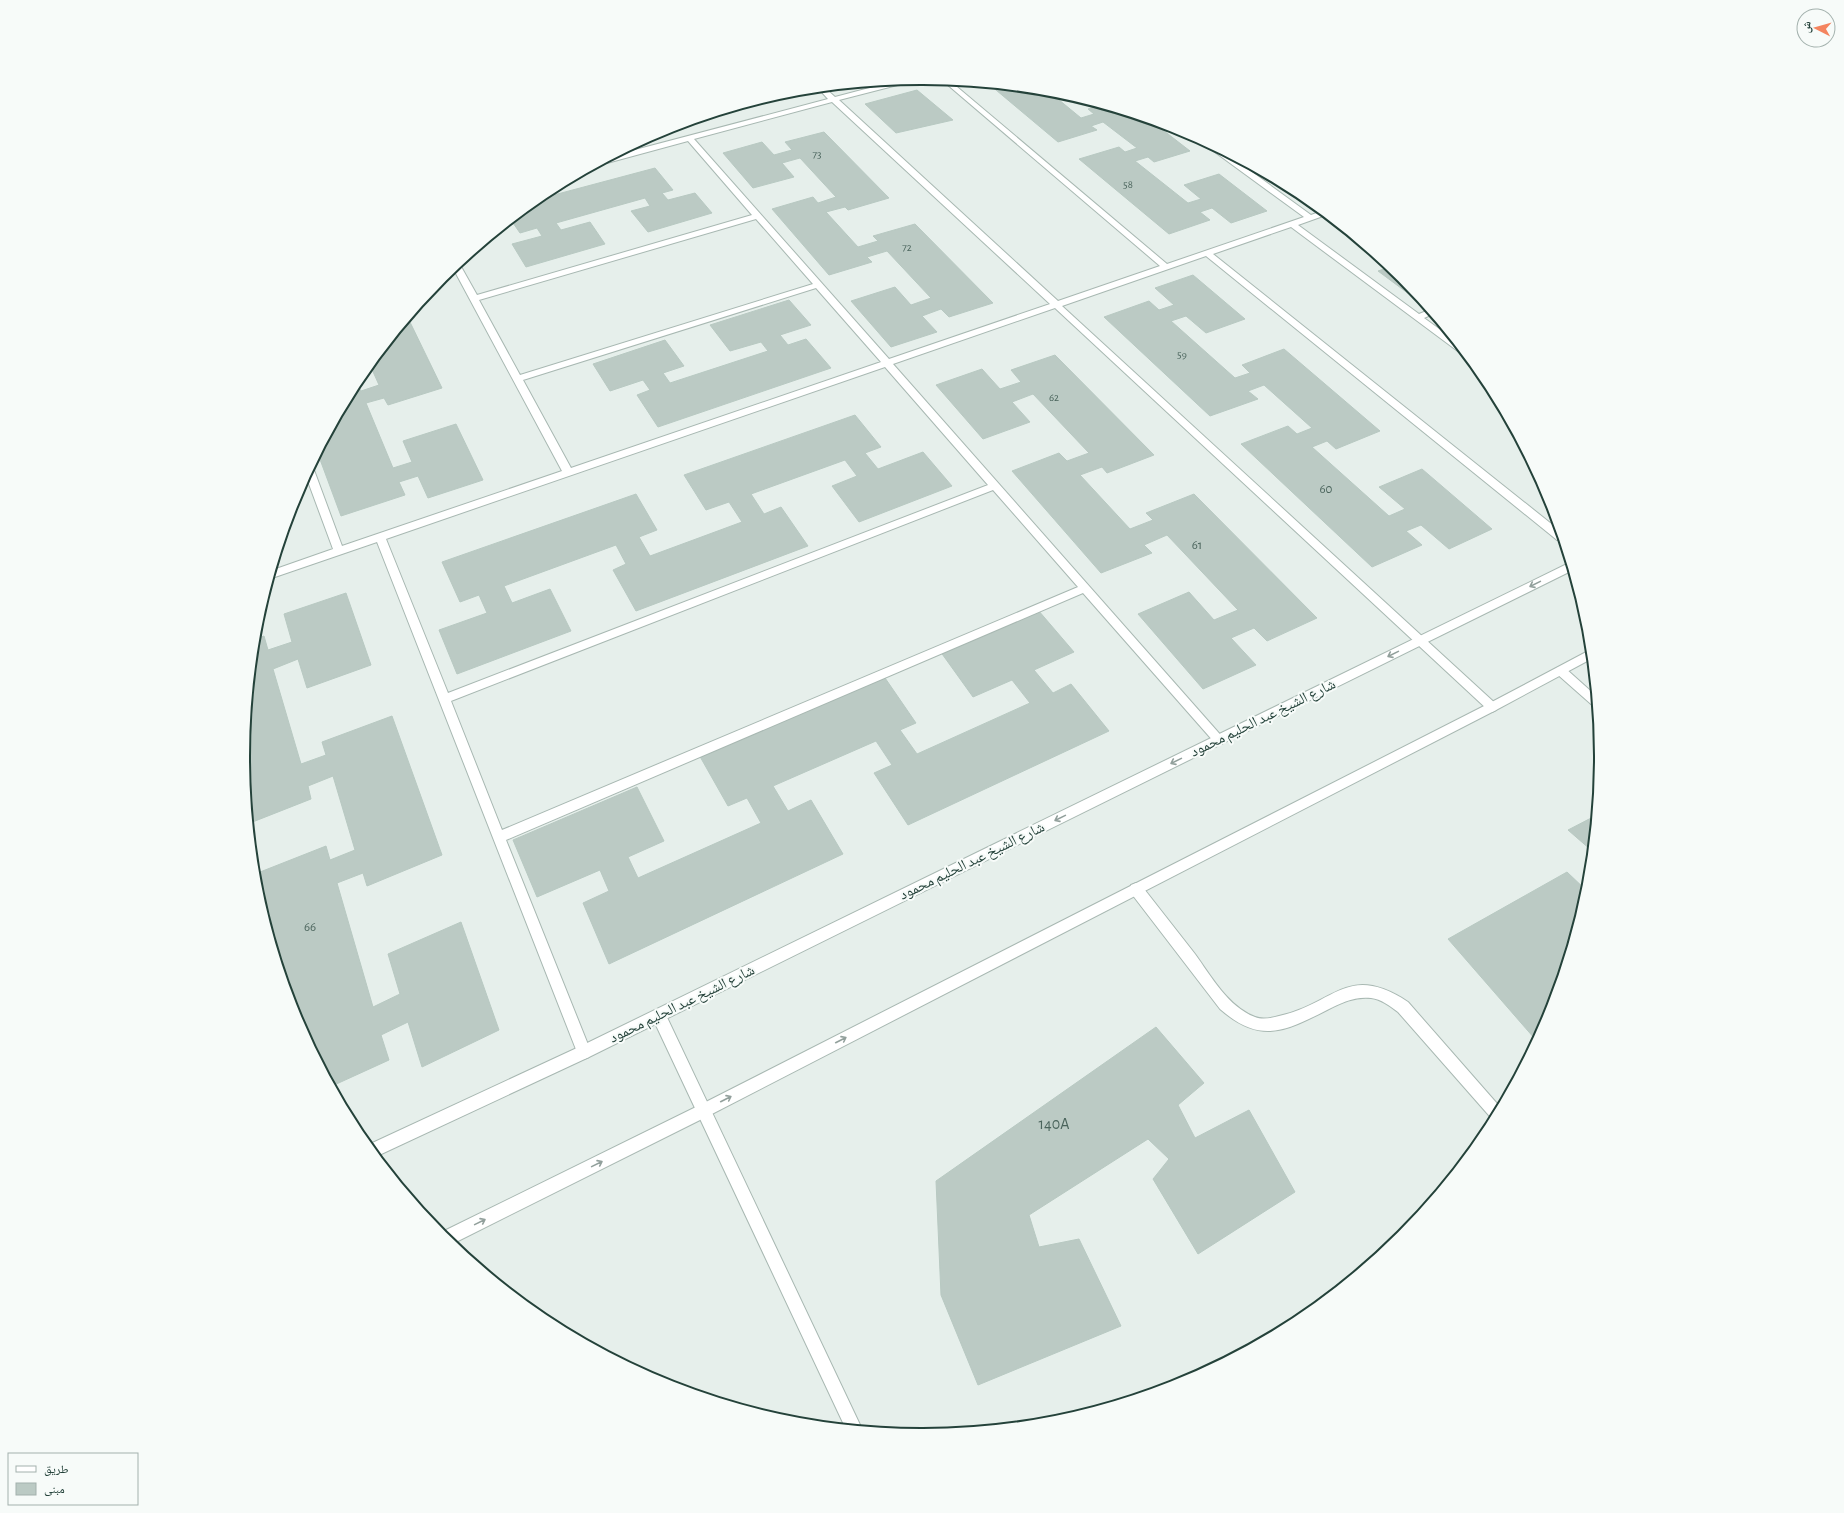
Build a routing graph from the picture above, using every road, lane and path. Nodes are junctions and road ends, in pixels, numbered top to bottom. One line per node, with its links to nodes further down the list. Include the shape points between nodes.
1 (883, 86): 4 (street)
2 (952, 86): 13 (street)
3 (825, 92): 4 (street)
4 (833, 99): 5 (street); 17 (street)
5 (689, 138): 6 (street); 9 (street)
6 (620, 157)
7 (1239, 165): 10 (street)
8 (1318, 215): 10 (street)
9 (757, 216): 15 (street); 16 (street)
10 (1310, 218): 11 (street)
11 (1292, 224): 12 (street); 19 (street)
12 (1207, 253): 13 (street); 26 (street)
13 (1166, 267): 17 (street)
14 (459, 271): 16 (street)
15 (818, 285): 21 (street); 22 (street)
16 (474, 298): 22 (street)
17 (1056, 305): 21 (street); 32 (street)
18 (1427, 314): 19 (street)
19 (1418, 317): 20 (street)
20 (1448, 340)
21 (886, 363): 23 (street); 25 (street)
22 (518, 379): 23 (street)
23 (568, 472): 27 (street)
24 (312, 478): 28 (street)
25 (995, 486): 31 (street); 36 (street)
26 (1554, 532)
27 (380, 537): 28 (street); 36 (street)
28 (339, 551): 30 (street)
29 (1567, 569): 32 (street, شارع الشيخ عبد الحليم محمود, one-way to 32)
30 (276, 573)
31 (1085, 588): 38 (street); 39 (street)
32 (1420, 641): 37 (street); 38 (street, شارع الشيخ عبد الحليم محمود, one-way to 38)
33 (1586, 656): 34 (street)
34 (1561, 671): 35 (street); 37 (street)
35 (1591, 697)
36 (444, 699): 39 (street)
37 (1492, 707): 40 (street)
38 (1219, 740): 41 (street, شارع الشيخ عبد الحليم محمود, one-way to 41)
39 (500, 837): 42 (street)
40 (1136, 889): 43 (street, via 1225,1004 1239,1016 1256,1024 1274,1025 1350,993 1362,990 1377,991 1391,997 1403,1007); 44 (street, one-way to 40)
41 (659, 1016): 42 (street, شارع الشيخ عبد الحليم محمود); 44 (street)
42 (584, 1052): 45 (street, شارع الشيخ عبد الحليم محمود)
43 (1493, 1109)
44 (703, 1111): 46 (street, one-way to 44); 47 (street)
45 (377, 1149)
46 (452, 1236)
47 (852, 1424)

